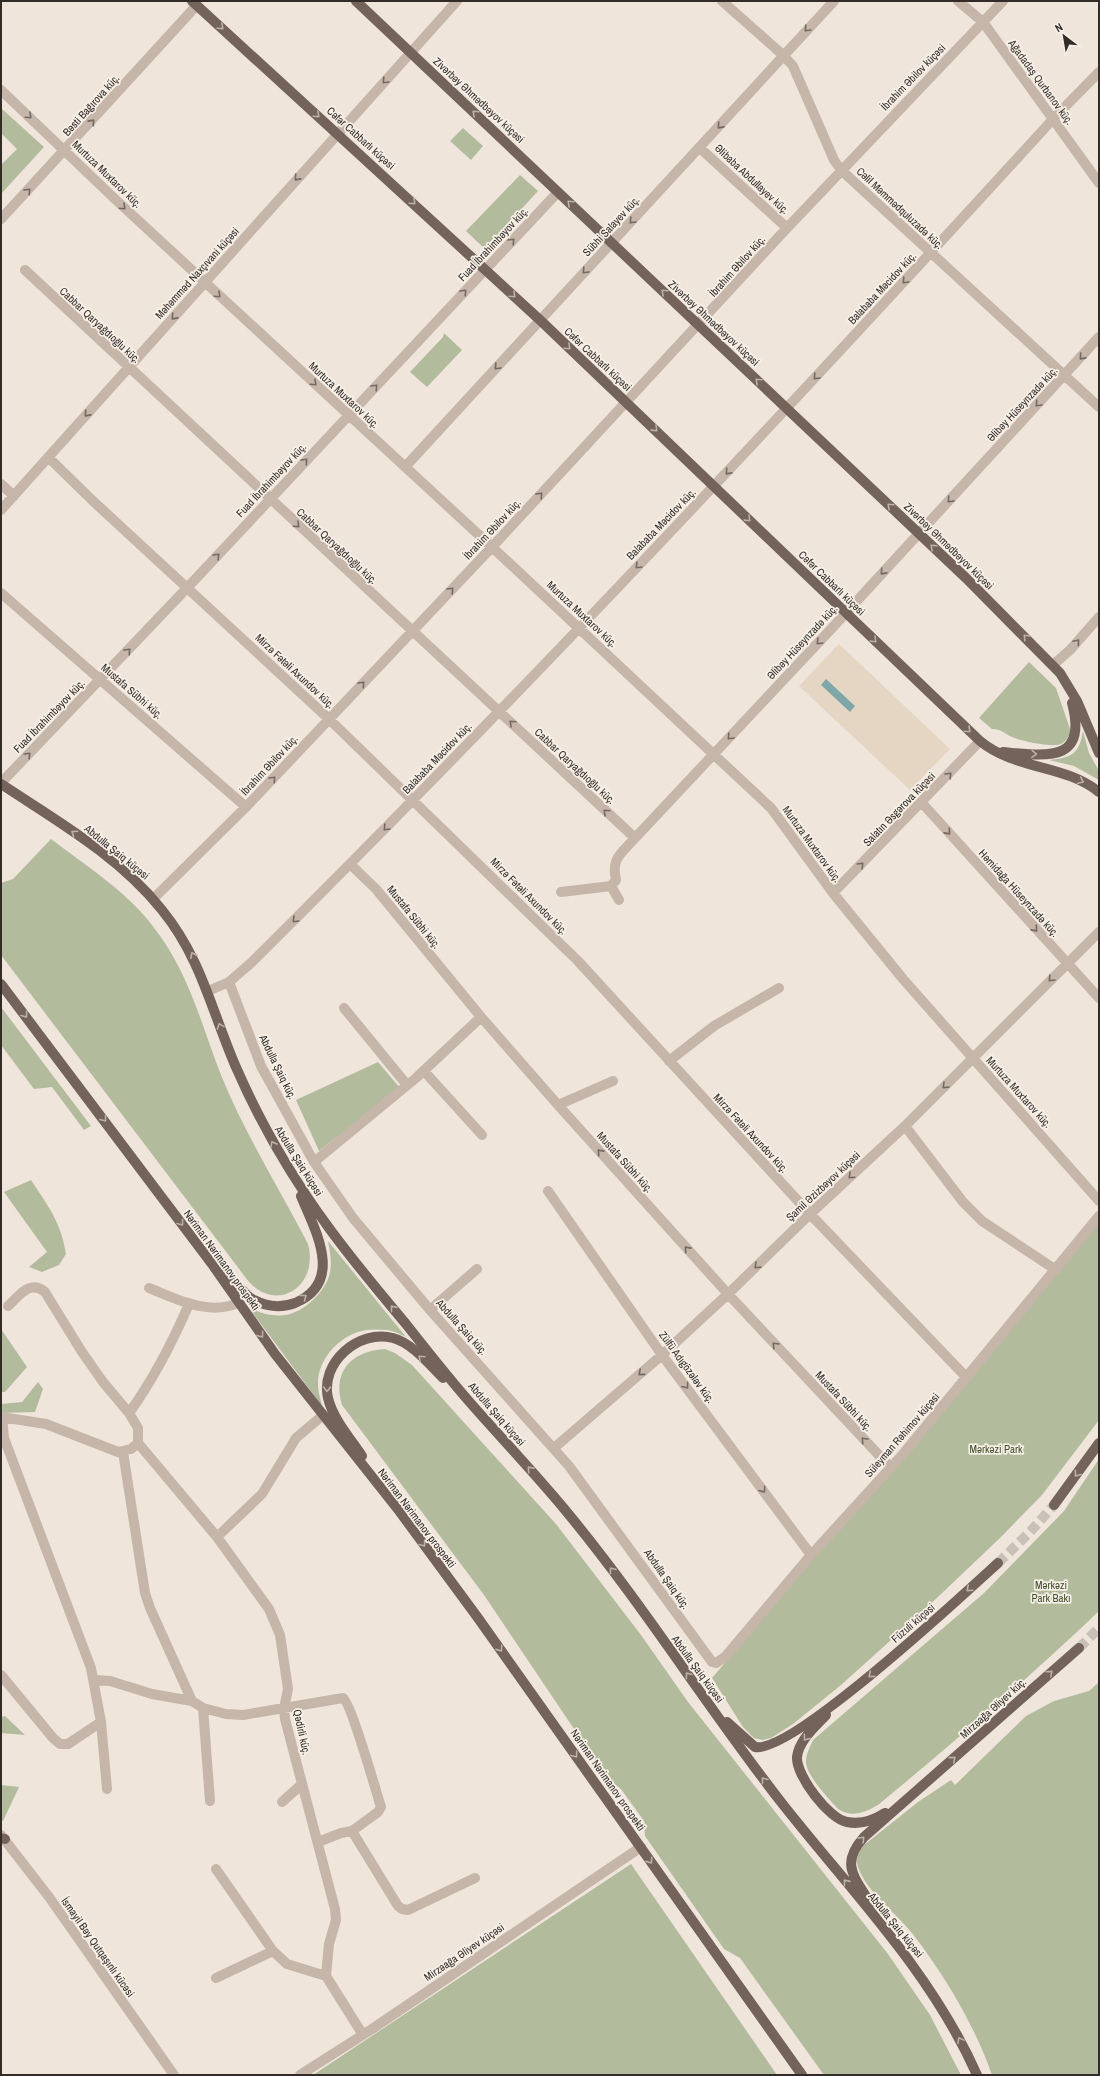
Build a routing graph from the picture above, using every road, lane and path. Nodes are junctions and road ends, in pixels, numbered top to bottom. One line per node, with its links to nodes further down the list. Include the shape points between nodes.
1 (356, 1): 10 (main road, Zivərbəy Əhmədbəyov küçəsi)
2 (457, 1): 10 (street, Məhəmməd Naxçıvani küçəsi)
3 (722, 1): 8 (street, Cəlil Məmmədquluzadə küç.)
4 (834, 1): 11 (street, Sübhi Salayev küç., one-way to 11)
5 (958, 1): 9 (street, Ağadadaş Qurbanov küç.)
6 (1003, 1): 9 (street, İbrahim Əbilov küçəsi)
7 (195, 3): 15 (main road, Cəfər Cabbarlı küçəsi, one-way to 15); 17 (street, Bəsti Bağırova küç., one-way to 7)
8 (734, 4): 11 (street, Cəlil Məmmədquluzadə küç.)
9 (983, 22): 14 (street, Ağadadaş Qurbanov küç.); 18 (street, İbrahim Əbilov küçəsi)
10 (411, 53): 15 (street, Məhəmməd Naxçıvani küçəsi, one-way to 15); 20 (main road, Zivərbəy Əhmədbəyov küçəsi, one-way to 10)
11 (783, 55): 16 (street, Sübhi Salayev küç., one-way to 16); 18 (street, Cəlil Məmmədquluzadə küç., via 796,72 834,160)
12 (1099, 72): 14 (street, Balababa Məcidov küç.)
13 (1, 90): 17 (street, Murtuza Muxtarov küç., one-way to 17)
14 (1054, 118): 19 (street, Ağadadaş Qurbanov küç.); 24 (street, Balababa Məcidov küç.)
15 (338, 133): 25 (main road, Cəfər Cabbarlı küçəsi, one-way to 25); 27 (street, Məhəmməd Naxçıvani küçəsi, one-way to 27)
16 (700, 148): 22 (street, Əlibaba Abdullayev küç.); 23 (street, Sübhi Salayev küç., one-way to 23)
17 (66, 151): 21 (street, Bəsti Bağırova küç., one-way to 17); 27 (street, Murtuza Muxtarov küç., one-way to 27)
18 (841, 170): 22 (street, İbrahim Əbilov küç.); 24 (street, Cəlil Məmmədquluzadə küç.)
19 (1099, 183)
20 (558, 192): 23 (main road, Zivərbəy Əhmədbəyov küçəsi, one-way to 20); 25 (street, Fuad İbrahimbəyov küç., one-way to 20)
21 (1, 219)
22 (787, 228): 29 (street, İbrahim Əbilov küç.)
23 (612, 243): 28 (street, Sübhi Salayev küç., one-way to 28); 29 (main road, Zivərbəy Əhmədbəyov küçəsi, one-way to 23)
24 (931, 253): 32 (street, Cəlil Məmmədquluzadə küç.); 35 (street, Balababa Məcidov küç., one-way to 35)
25 (486, 269): 28 (main road, Cəfər Cabbarlı küçəsi, one-way to 28); 36 (street, Fuad İbrahimbəyov küç., one-way to 25)
26 (25, 270): 31 (street, Cabbar Qaryağdıoğlu küç.)
27 (205, 282): 31 (street, Məhəmməd Naxçıvani küçəsi, one-way to 31); 36 (street, Murtuza Muxtarov küç., one-way to 36)
28 (540, 320): 33 (main road, Cəfər Cabbarlı küçəsi, one-way to 33); 38 (street, Sübhi Salayev küç., one-way to 38)
29 (699, 325): 33 (street, İbrahim Əbilov küç.); 35 (main road, Zivərbəy Əhmədbəyov küçəsi, one-way to 29)
30 (1099, 338): 32 (street, Əlibəy Hüseynzadə küç., one-way to 32)
31 (129, 368): 37 (street, Məhəmməd Naxçıvani küçəsi, one-way to 37); 42 (street, Cabbar Qaryağdıoğlu küç.)
32 (1065, 376): 34 (street, Cəlil Məmmədquluzadə küç.); 44 (street, Əlibəy Hüseynzadə küç., one-way to 44)
33 (626, 402): 40 (main road, Cəfər Cabbarlı küçəsi, one-way to 40); 45 (street, İbrahim Əbilov küç., one-way to 33)
34 (1099, 407)
35 (787, 408): 40 (street, Balababa Məcidov küç., one-way to 40); 44 (main road, Zivərbəy Əhmədbəyov küçəsi, one-way to 35)
36 (348, 416): 38 (street, Murtuza Muxtarov küç.); 42 (street, Fuad İbrahimbəyov küç., one-way to 36)
37 (48, 457): 41 (street, Məhəmməd Naxçıvani küçəsi); 46 (street, Mirzə Fətəli Axundov küç.)
38 (405, 466): 45 (street, Murtuza Muxtarov küç.)
39 (1, 484): 41 (street)
40 (714, 486): 48 (main road, Cəfər Cabbarlı küçəsi, one-way to 48); 50 (street, Balababa Məcidov küç., one-way to 50)
41 (14, 496): 43 (street, Məhəmməd Naxçıvani küçəsi)
42 (269, 499): 46 (street, Fuad İbrahimbəyov küç., one-way to 42); 51 (street, Cabbar Qaryağdıoğlu küç., one-way to 51)
43 (1, 510)
44 (919, 533): 48 (street, Əlibəy Hüseynzadə küç., one-way to 48); 52 (main road, Zivərbəy Əhmədbəyov küçəsi, one-way to 44)
45 (492, 547): 50 (street, Murtuza Muxtarov küç.); 51 (street, İbrahim Əbilov küç., one-way to 45)
46 (187, 588): 53 (street, Fuad İbrahimbəyov küç., one-way to 46); 56 (street, Mirzə Fətəli Axundov küç.)
47 (1, 593): 53 (street, Mustafa Sübhi küç.)
48 (846, 613): 57 (main road, Cəfər Cabbarlı küçəsi, one-way to 57); 60 (street, Əlibəy Hüseynzadə küç., one-way to 60)
49 (1099, 617): 52 (street, one-way to 49)
50 (578, 628): 55 (street, Balababa Məcidov küç.); 60 (street, Murtuza Muxtarov küç.)
51 (412, 631): 55 (street, Cabbar Qaryağdıoğlu küç.); 56 (street, İbrahim Əbilov küç., one-way to 51)
52 (1053, 665): 54 (main road, Zivərbəy Əhmədbəyov küçəsi)
53 (101, 679): 61 (street, Fuad İbrahimbəyov küç., one-way to 53); 65 (street, Mustafa Sübhi küç.)
54 (1066, 682): 58 (main road, one-way to 54, via 1050,754 1071,745 1076,736 1076,721); 59 (main road)
55 (499, 711): 63 (street, Balababa Məcidov küç.); 66 (street, Cabbar Qaryağdıoğlu küç., one-way to 55)
56 (329, 719): 63 (street, Mirzə Fətəli Axundov küç.); 65 (street, İbrahim Əbilov küç., one-way to 56)
57 (980, 741): 58 (main road, Cəfər Cabbarlı küçəsi); 64 (street, Salatın Əsgərova küçəsi, one-way to 57)
58 (995, 752): 62 (main road, Cəfər Cabbarlı küçəsi, one-way to 62, via 1025,764 1068,775)
59 (1099, 753)
60 (713, 755): 66 (street, Əlibəy Hüseynzadə küç.); 70 (street, Murtuza Muxtarov küç., via 771,808)
61 (1, 784): 71 (main road, Abdulla Şaiq küçəsi, one-way to 61, via 129,875 92,845)
62 (1099, 792)
63 (414, 800): 67 (street, Balababa Məcidov küç., one-way to 67); 83 (street, Mirzə Fətəli Axundov küç., via 603,987)
64 (922, 803): 70 (street, Salatın Əsgərova küçəsi, one-way to 64); 74 (street, Həmidağa Hüseynzadə küç., one-way to 74)
65 (246, 807): 71 (street, İbrahim Əbilov küç.)
66 (635, 838): 68 (street, Əlibəy Hüseynzadə küç., via 613,866 616,880)
67 (351, 865): 75 (street, Balababa Məcidov küç., one-way to 75); 81 (street, Mustafa Sübhi küç., via 376,889)
68 (611, 886): 69 (street); 72 (street)
69 (561, 892)
70 (833, 893): 82 (street, Murtuza Muxtarov küç.)
71 (153, 899): 78 (main road, Abdulla Şaiq küçəsi, one-way to 71, via 186,942)
72 (618, 900)
73 (1099, 932): 74 (street, Şamil Əzizbəyov küçəsi)
74 (1067, 963): 79 (street, Həmidağa Hüseynzadə küç.); 82 (street, Şamil Əzizbəyov küçəsi, one-way to 82)
75 (229, 982): 78 (street, Balababa Məcidov küç.); 90 (street, Abdulla Şaiq küç., via 261,1066)
76 (1, 984): 96 (main road, Nəriman Nərimanov prospekti, one-way to 96)
77 (779, 988): 83 (street, via 714,1026)
78 (208, 991): 91 (main road, Abdulla Şaiq küçəsi, one-way to 78, via 250,1098)
79 (1099, 998)
80 (344, 1008): 86 (street)
81 (481, 1017): 84 (street); 87 (street, Mustafa Sübhi küç.)
82 (973, 1059): 88 (street, Şamil Əzizbəyov küçəsi, one-way to 88); 93 (street, Murtuza Muxtarov küç.)
83 (669, 1061): 94 (street, Mirzə Fətəli Axundov küç.)
84 (424, 1071): 86 (street); 89 (street)
85 (613, 1080): 87 (street)
86 (408, 1085): 90 (street)
87 (558, 1105): 100 (street, Mustafa Sübhi küç., one-way to 87)
88 (905, 1126): 94 (street, Şamil Əzizbəyov küçəsi, one-way to 94); 98 (street, via 963,1202 982,1221)
89 (482, 1135)
90 (314, 1162): 104 (street, Abdulla Şaiq küç., via 353,1218)
91 (293, 1178): 96 (main road, one-way to 91, via 234,1281 252,1300 264,1305 289,1305 312,1291 322,1273 323,1252); 107 (main road, Abdulla Şaiq küçəsi, one-way to 91, via 349,1256)
92 (548, 1191): 105 (street, Zülfü Adıgözələv küç.)
93 (1099, 1201)
94 (810, 1214): 100 (street, Şamil Əzizbəyov küçəsi, one-way to 100); 106 (street, Mirzə Fətəli Axundov küç.)
95 (1099, 1216): 98 (street, Süleyman Rəhimov küçəsi)
96 (212, 1264): 101 (main road, Nəriman Nərimanov prospekti)
97 (477, 1270): 104 (street)
98 (1056, 1270): 106 (street, Süleyman Rəhimov küçəsi)
99 (149, 1288): 102 (street)
100 (728, 1294): 105 (street, Şamil Əzizbəyov küçəsi); 115 (street, Mustafa Sübhi küç., one-way to 100)
101 (238, 1303): 102 (street, via 216,1309); 109 (main road, Nəriman Nərimanov prospekti, one-way to 109)
102 (189, 1304): 108 (street, via 138,1402)
103 (8, 1306): 108 (street, via 26,1289 34,1287 45,1292 82,1352)
104 (430, 1310): 113 (street, Abdulla Şaiq küç.)
105 (662, 1355): 113 (street, Şamil Əzizbəyov küçəsi, one-way to 113); 119 (street, Zülfü Adıgözələv küç., one-way to 119)
106 (967, 1378): 115 (street, Süleyman Rəhimov küçəsi)
107 (471, 1403): 117 (main road, one-way to 117, via 413,1350 392,1338 367,1339 352,1345 340,1355 332,1367 327,1382 329,1403); 127 (main road, Abdulla Şaiq küçəsi, one-way to 107, via 612,1569)
108 (129, 1413): 111 (street, via 138,1428)
109 (322, 1416): 117 (main road, Nəriman Nərimanov prospekti); 118 (street, via 296,1438 262,1494)
110 (1, 1417): 114 (street, via 46,1424 111,1450); 124 (street, via 4,1438)
111 (138, 1443): 114 (street); 118 (street, Qədirli küç.)
112 (1099, 1443): 116 (main road, one-way to 116)
113 (554, 1448): 122 (street, Abdulla Şaiq küç., via 608,1517 709,1659)
114 (124, 1452): 126 (street, via 145,1593)
115 (891, 1468): 119 (street, Süleyman Rəhimov küçəsi)
116 (1054, 1505)
117 (400, 1512): 139 (main road, Nəriman Nərimanov prospekti, one-way to 139)
118 (217, 1537): 129 (street, Qədirli küç., via 256,1589 277,1626 288,1689)
119 (811, 1555): 122 (street, Süleyman Rəhimov küçəsi, via 724,1657)
120 (998, 1563): 125 (main road, Füzuli küçəsi, one-way to 125)
121 (1079, 1648): 132 (main road, Mirzəağa Əliyev küç., one-way to 121)
122 (716, 1663)
123 (1, 1674): 130 (street, via 60,1744 68,1744)
124 (95, 1680): 126 (street, via 110,1681 152,1694); 130 (street)
125 (842, 1699): 127 (main road, via 783,1739 761,1748 750,1745); 132 (main road, one-way to 132, via 806,1737 797,1757 799,1769 807,1783 831,1813 848,1823 869,1821)
126 (192, 1701): 128 (street)
127 (711, 1707): 142 (main road, Abdulla Şaiq küçəsi, one-way to 127, via 780,1801)
128 (204, 1708): 129 (street, via 226,1714 243,1715); 134 (street)
129 (284, 1708): 131 (street, Qədirli küç.); 136 (street, via 339,1697 346,1700 381,1807)
130 (101, 1722): 133 (street)
131 (302, 1784): 135 (street); 138 (street, Qədirli küç.)
132 (924, 1785): 142 (main road, one-way to 132, via 856,1881 850,1856 864,1837)
133 (107, 1789)
134 (210, 1801)
135 (282, 1802)
136 (352, 1831): 138 (street, via 341,1832); 141 (street, via 402,1910 408,1910)
137 (2, 1837): 148 (street, İsmayil Bəy Qutqaşınlı kücəsi, via 49,1897)
138 (318, 1842): 144 (street, Qədirli küç., via 336,1920 329,1944)
139 (641, 1847): 146 (street, Mirzəağa Əliyev küçəsi); 147 (main road, Nəriman Nərimanov prospekti, one-way to 147)
140 (216, 1869): 143 (street)
141 (475, 1878)
142 (888, 1934): 150 (main road, Abdulla Şaiq küçəsi, one-way to 142, via 944,2010)
143 (273, 1951): 144 (street, via 287,1964); 145 (street)
144 (326, 1976): 146 (street)
145 (216, 1978)
146 (363, 2035): 149 (street, Mirzəağa Əliyev küçəsi)
147 (798, 2073)
148 (174, 2075)
149 (300, 2075)
150 (977, 2075)

